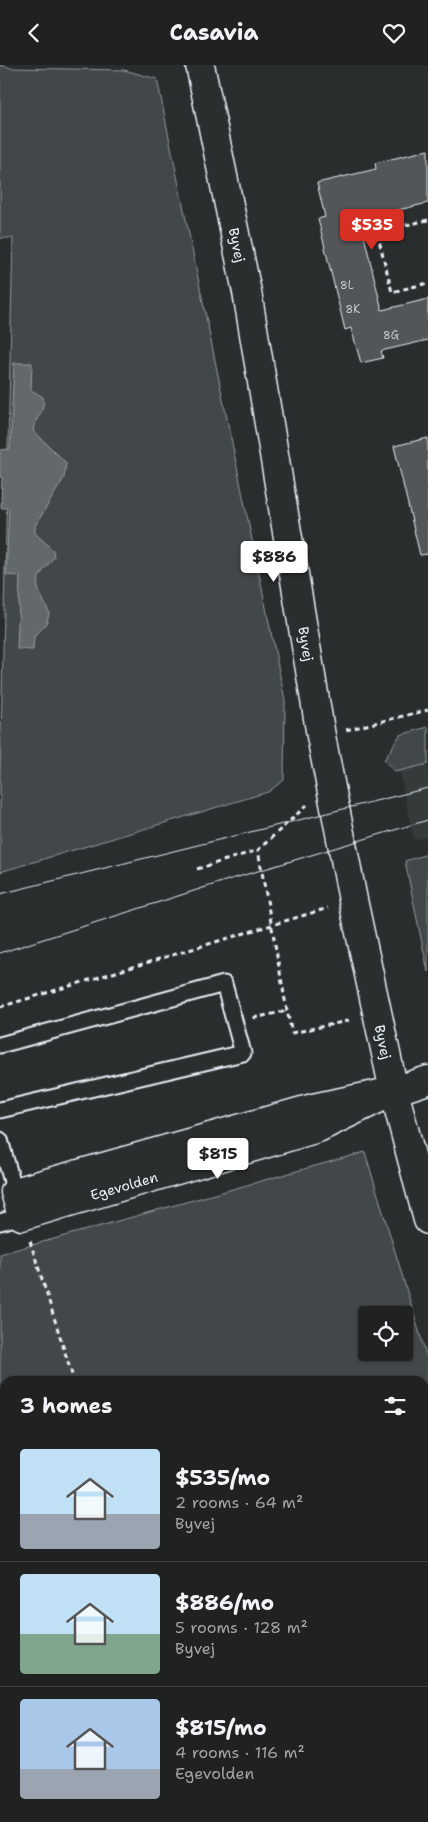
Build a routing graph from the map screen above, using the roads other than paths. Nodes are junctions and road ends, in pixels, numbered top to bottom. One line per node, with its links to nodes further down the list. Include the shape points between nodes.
1 (200, 65): 4 (street, Byvej, via 247,291 321,736 352,900)
2 (0, 1045): 5 (lane, via 224,984 243,1053)
3 (428, 1080): 4 (street, Egevolden)
4 (394, 1091): 7 (street, Egevolden, via 313,1107); 8 (street, Byvej)
5 (0, 1110)
6 (0, 1140): 7 (lane)
7 (12, 1210)
8 (428, 1220)

